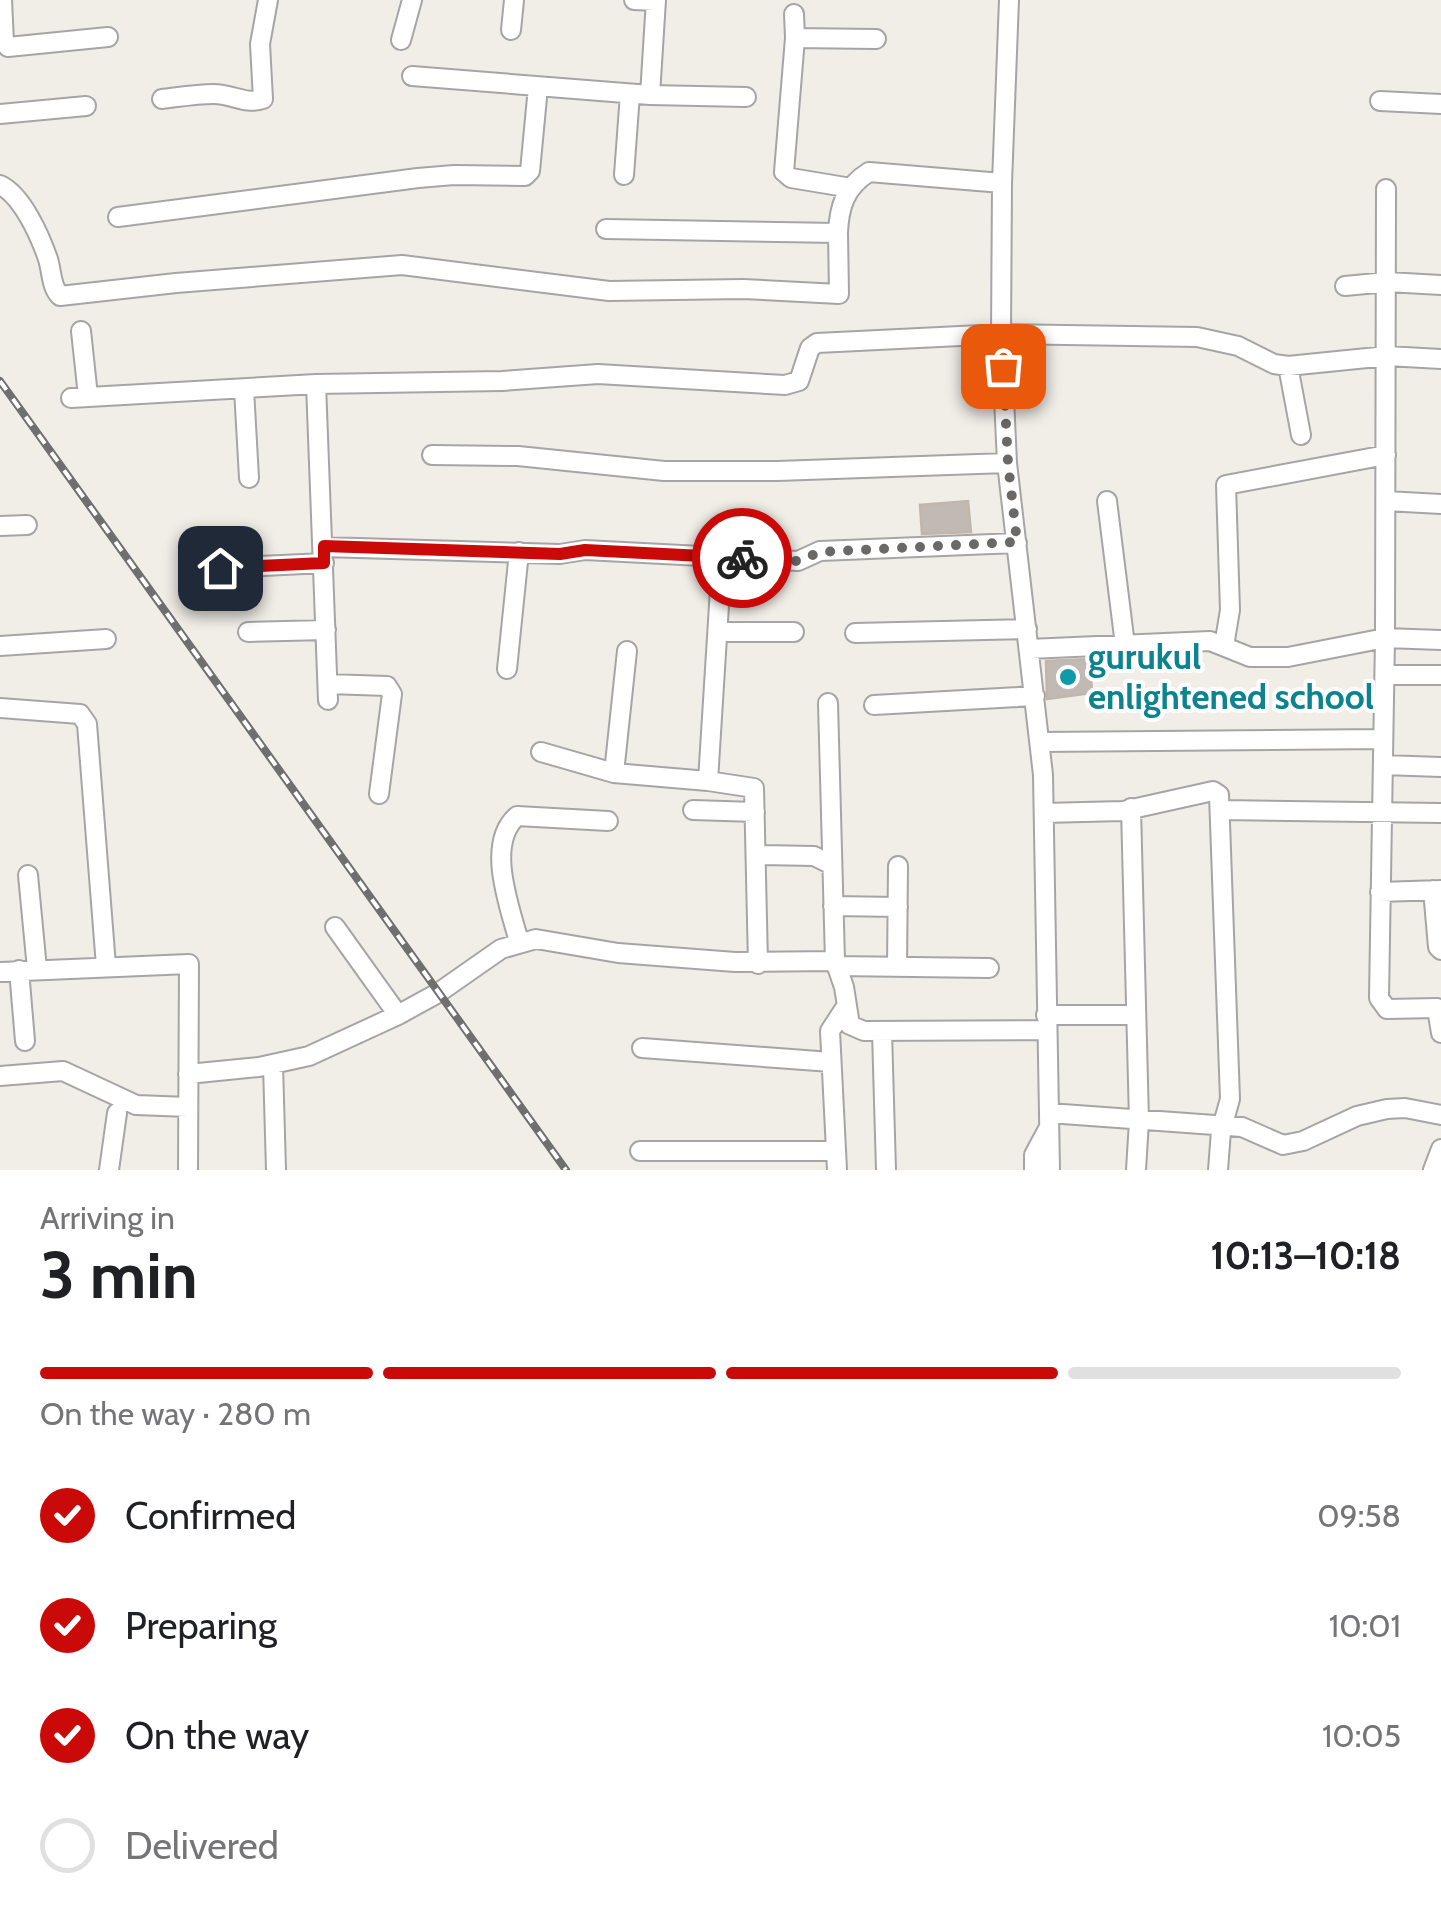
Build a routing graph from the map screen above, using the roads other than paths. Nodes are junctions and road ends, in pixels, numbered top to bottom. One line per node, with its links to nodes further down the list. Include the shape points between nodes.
1 (2, 0): 14 (street)
2 (268, 0): 20 (street, via 260,44 263,98)
3 (412, 0): 13 (street)
4 (514, 0): 9 (street)
5 (634, 0): 7 (street)
6 (1009, 0): 26 (street)
7 (656, 1): 18 (street)
8 (794, 14): 11 (street)
9 (512, 30)
10 (108, 37): 14 (street)
11 (796, 38): 12 (street); 28 (street, via 784,172)
12 (876, 39)
13 (401, 40)
14 (3, 46)
15 (412, 76): 16 (street)
16 (538, 87): 17 (street); 30 (street, via 525,176 418,178)
17 (630, 94): 18 (street); 25 (street)
18 (650, 95): 19 (street)
19 (746, 97)
20 (162, 99)
21 (1380, 100): 22 (street)
22 (1441, 104)
23 (86, 106): 24 (street)
24 (0, 114)
25 (624, 175)
26 (1002, 183): 28 (street, via 869,172); 37 (street)
27 (0, 184): 32 (street, via 25,212 60,296 402,266 609,291 839,294)
28 (850, 188): 32 (street, via 839,208)
29 (1386, 189): 33 (street)
30 (118, 217)
31 (606, 229): 32 (street)
32 (838, 233)
33 (1387, 282): 34 (street); 35 (street); 38 (street)
34 (1441, 284)
35 (1345, 286)
36 (81, 332): 42 (street, via 79,397)
37 (1001, 334): 40 (street, via 1197,337); 41 (street, via 817,343 799,381 785,385 598,374); 46 (street)
38 (1387, 356): 39 (street); 40 (street); 45 (street)
39 (1441, 359)
40 (1288, 366): 43 (street)
41 (316, 384): 42 (street); 55 (street)
42 (244, 389): 47 (street)
43 (1300, 435)
44 (432, 454): 46 (street, via 664,471)
45 (1386, 454): 49 (street); 69 (street, via 1226,485 1230,610)
46 (1008, 463): 53 (street)
47 (249, 478)
48 (1108, 501): 67 (street)
49 (1386, 501): 50 (street); 64 (street)
50 (1441, 504)
51 (27, 525): 52 (street)
52 (0, 526)
53 (1017, 542): 56 (street, via 820,552 798,561); 58 (street)
54 (518, 552): 55 (street); 56 (street); 72 (street)
55 (324, 555): 57 (street); 59 (street)
56 (722, 557): 61 (street)
57 (220, 568)
58 (1026, 629): 63 (street); 70 (street)
59 (326, 630): 60 (street); 86 (street, via 328,692 387,686 392,694)
60 (248, 632)
61 (718, 632): 62 (street); 85 (street)
62 (794, 632)
63 (855, 632)
64 (1385, 638): 66 (street); 69 (street, via 1288,657 1250,657); 74 (street)
65 (106, 639): 68 (street)
66 (1441, 640)
67 (1124, 645): 69 (street); 70 (street)
68 (0, 646)
69 (1224, 646)
70 (1029, 649): 75 (street)
71 (627, 651): 84 (street)
72 (507, 669)
73 (1441, 674): 74 (street)
74 (1385, 675): 79 (street)
75 (1035, 696): 77 (street); 80 (street)
76 (828, 703): 96 (street)
77 (874, 705)
78 (0, 708): 108 (street, via 80,714 88,724)
79 (1384, 738): 80 (street); 82 (street)
80 (1040, 742): 92 (street)
81 (541, 752): 84 (street)
82 (1383, 765): 83 (street); 90 (street)
83 (1441, 766)
84 (614, 773): 85 (street)
85 (708, 782): 91 (street, via 754,788)
86 (379, 794)
87 (1131, 808): 89 (street, via 1212,791); 92 (street); 115 (street)
88 (692, 810): 91 (street)
89 (1222, 810): 90 (street); 130 (street, via 1230,1099)
90 (1382, 810): 93 (street); 100 (street)
91 (755, 812): 95 (street)
92 (1044, 813): 116 (street)
93 (1441, 813)
94 (608, 822): 104 (street, via 514,817 500,860)
95 (756, 855): 96 (street, via 814,856); 106 (street)
96 (832, 865): 101 (street)
97 (898, 866): 102 (street)
98 (28, 875): 111 (street)
99 (1437, 890): 100 (street); 105 (street)
100 (1380, 892): 112 (street, via 1382,1004)
101 (833, 906): 102 (street); 107 (street)
102 (898, 907): 109 (street)
103 (335, 927): 114 (street)
104 (519, 942): 106 (street, via 735,962); 114 (street)
105 (1441, 950)
106 (758, 956): 107 (street)
107 (835, 964): 109 (street); 113 (street)
108 (106, 966): 111 (street); 123 (street, via 189,964)
109 (897, 967): 110 (street)
110 (989, 968)
111 (19, 970): 119 (street)
112 (1439, 1007): 118 (street)
113 (845, 1008): 117 (street, via 850,1025); 121 (street, via 830,1031)
114 (398, 1015): 122 (street)
115 (1136, 1015): 116 (street); 128 (street)
116 (1046, 1023): 117 (street); 129 (street)
117 (882, 1032): 138 (street)
118 (1441, 1033)
119 (25, 1041)
120 (642, 1048): 121 (street)
121 (831, 1062): 133 (street)
122 (274, 1065): 123 (street); 137 (street)
123 (188, 1074): 125 (street)
124 (0, 1076): 125 (street, via 64,1071 136,1105)
125 (188, 1107): 136 (street)
126 (118, 1113): 135 (street)
127 (1441, 1115): 130 (street, via 1405,1108 1371,1112 1283,1144)
128 (1139, 1120): 129 (street); 130 (street); 140 (street)
129 (1049, 1121): 134 (street); 139 (street)
130 (1222, 1125): 141 (street)
131 (1441, 1149): 142 (street)
132 (640, 1151): 133 (street)
133 (836, 1160)
134 (1053, 1166)
135 (109, 1170)
136 (188, 1170)
137 (276, 1170)
138 (886, 1170)
139 (1034, 1170)
140 (1136, 1170)
141 (1218, 1170)
142 (1433, 1170)

